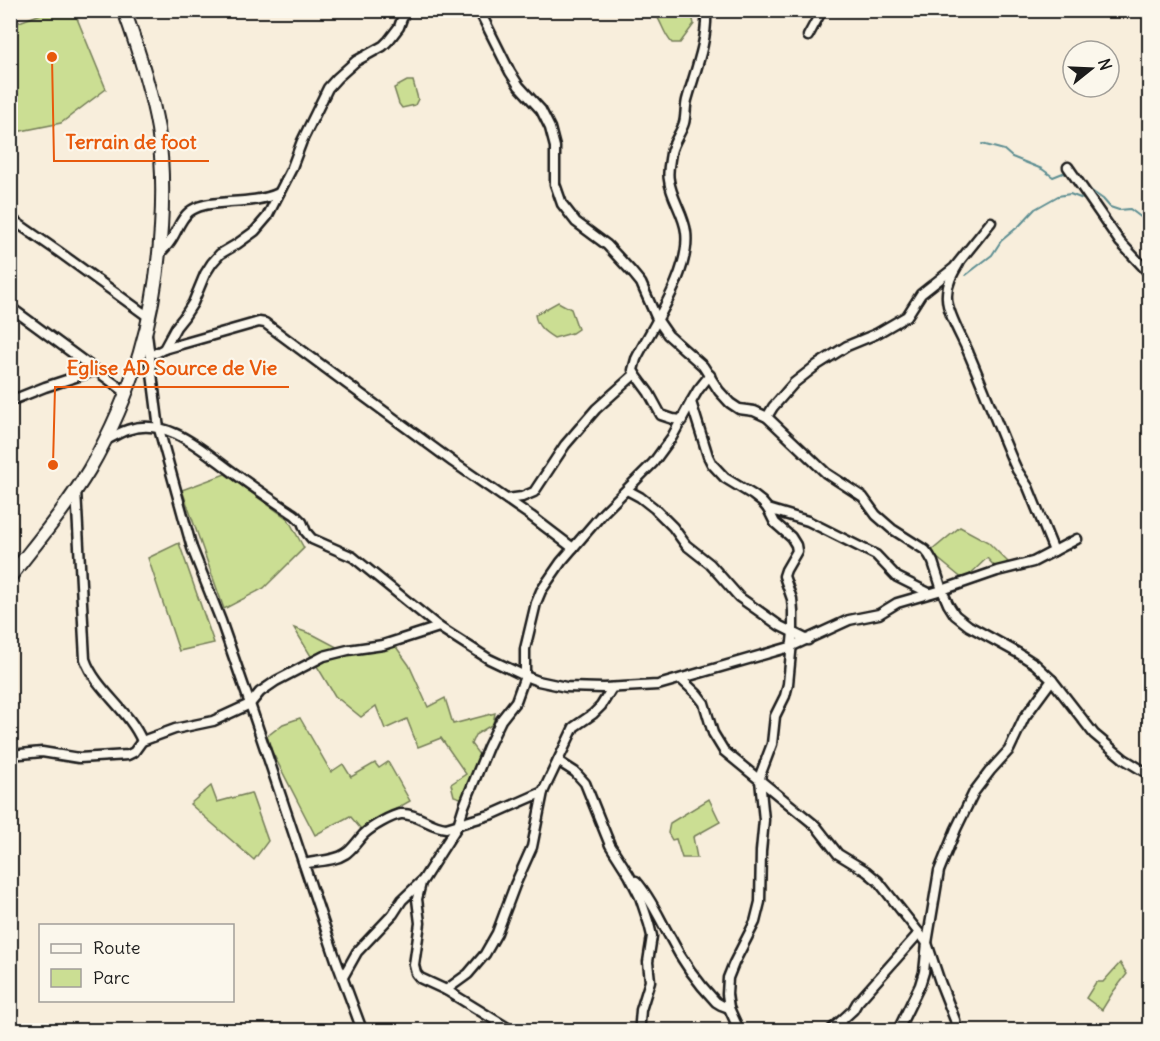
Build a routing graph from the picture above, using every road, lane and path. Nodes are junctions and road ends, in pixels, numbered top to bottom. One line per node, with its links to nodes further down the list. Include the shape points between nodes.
1 (124, 10): 11 (main road, via 148,83 158,130 163,185)
2 (405, 10): 8 (street, via 389,40 356,61 328,88)
3 (479, 10): 15 (street, via 510,72 541,110 550,128 555,147 555,184 562,204 576,222 607,245 632,272 646,292)
4 (706, 10): 15 (street, via 701,53 668,177 686,229 686,248 680,274)
5 (822, 10): 6 (street)
6 (808, 36)
7 (1068, 167): 13 (street, via 1120,242)
8 (279, 193): 11 (street, via 194,208); 29 (street, via 255,231 212,263 193,303 160,351 265,322)
9 (10, 218): 16 (street, via 68,258)
10 (991, 222): 12 (street)
11 (160, 253): 16 (main road)
12 (959, 262): 23 (street, via 921,294 907,316 847,346 801,376); 33 (street, via 948,289 949,310)
13 (1149, 274)
14 (10, 307): 17 (street)
15 (657, 320): 18 (street, via 636,359); 19 (street)
16 (148, 325): 20 (main road); 25 (street)
17 (97, 370): 20 (street); 21 (street)
18 (634, 374): 24 (street, via 661,415); 29 (street, via 565,445 534,492)
19 (710, 375): 22 (street); 23 (street, via 730,403)
20 (128, 393): 26 (main road)
21 (10, 401)
22 (691, 402): 24 (street); 30 (street, via 712,464)
23 (767, 417): 35 (street, via 826,473 863,497 892,529 925,550)
24 (682, 420): 28 (street, via 653,463)
25 (159, 429): 26 (street, via 127,430); 37 (street, via 197,445 299,519 312,539 353,557); 45 (street, via 192,548)
26 (106, 440): 27 (main road)
27 (76, 490): 34 (main road); 46 (street, via 86,659 95,678 131,721)
28 (627, 490): 32 (street); 38 (street, via 654,508 739,597)
29 (507, 499): 32 (street)
30 (768, 509): 36 (street, via 808,521 876,555 897,577); 38 (street, via 775,523 796,545 797,551 784,576 792,599)
31 (1077, 539): 33 (street)
32 (573, 548): 41 (street, via 536,603 525,649)
33 (1054, 551): 35 (street, via 1033,562)
34 (10, 577)
35 (942, 590): 36 (street); 43 (street, via 955,615 1018,652)
36 (929, 593): 39 (street, via 897,603 879,614 849,620)
37 (439, 627): 41 (street, via 489,659); 45 (street, via 389,643 324,656 276,681)
38 (793, 632): 39 (street); 40 (street)
39 (808, 640): 40 (street)
40 (790, 647): 42 (street); 50 (street, via 788,684 775,716 772,744)
41 (525, 676): 44 (street, via 566,687); 52 (street, via 516,701 488,747)
42 (681, 679): 44 (street); 50 (street, via 704,703 713,733 724,751)
43 (1052, 680): 49 (street, via 1094,734); 57 (street, via 1024,718 1009,750 970,799 939,871)
44 (612, 688): 48 (street, via 601,706 574,728)
45 (250, 704): 46 (street, via 213,721); 53 (street)
46 (142, 741): 47 (street, via 128,755)
47 (10, 755)
48 (558, 761): 51 (street); 54 (street, via 585,783 610,845)
49 (1149, 775)
50 (760, 780): 56 (street, via 816,826 838,854 878,881); 60 (street, via 764,820 760,902 755,922 730,970)
51 (543, 792): 52 (street); 59 (street, via 532,847 497,933 468,974)
52 (458, 825): 53 (street, via 446,828 409,815 397,815 369,829 344,855); 55 (street)
53 (304, 864): 58 (street)
54 (629, 875): 60 (street, via 654,906 689,971 716,1002); 63 (street, via 652,936 650,981 641,1010)
55 (423, 880): 58 (street, via 357,952); 59 (street, via 417,898 420,923 414,970 420,978)
56 (919, 933): 57 (street); 65 (street)
57 (927, 943): 66 (street, via 920,985); 67 (street)
58 (343, 977): 61 (street)
59 (446, 990): 62 (street)
60 (729, 1008): 64 (street)
61 (362, 1030)
62 (511, 1030)
63 (640, 1030)
64 (740, 1030)
65 (831, 1030)
66 (898, 1030)
67 (957, 1030)

